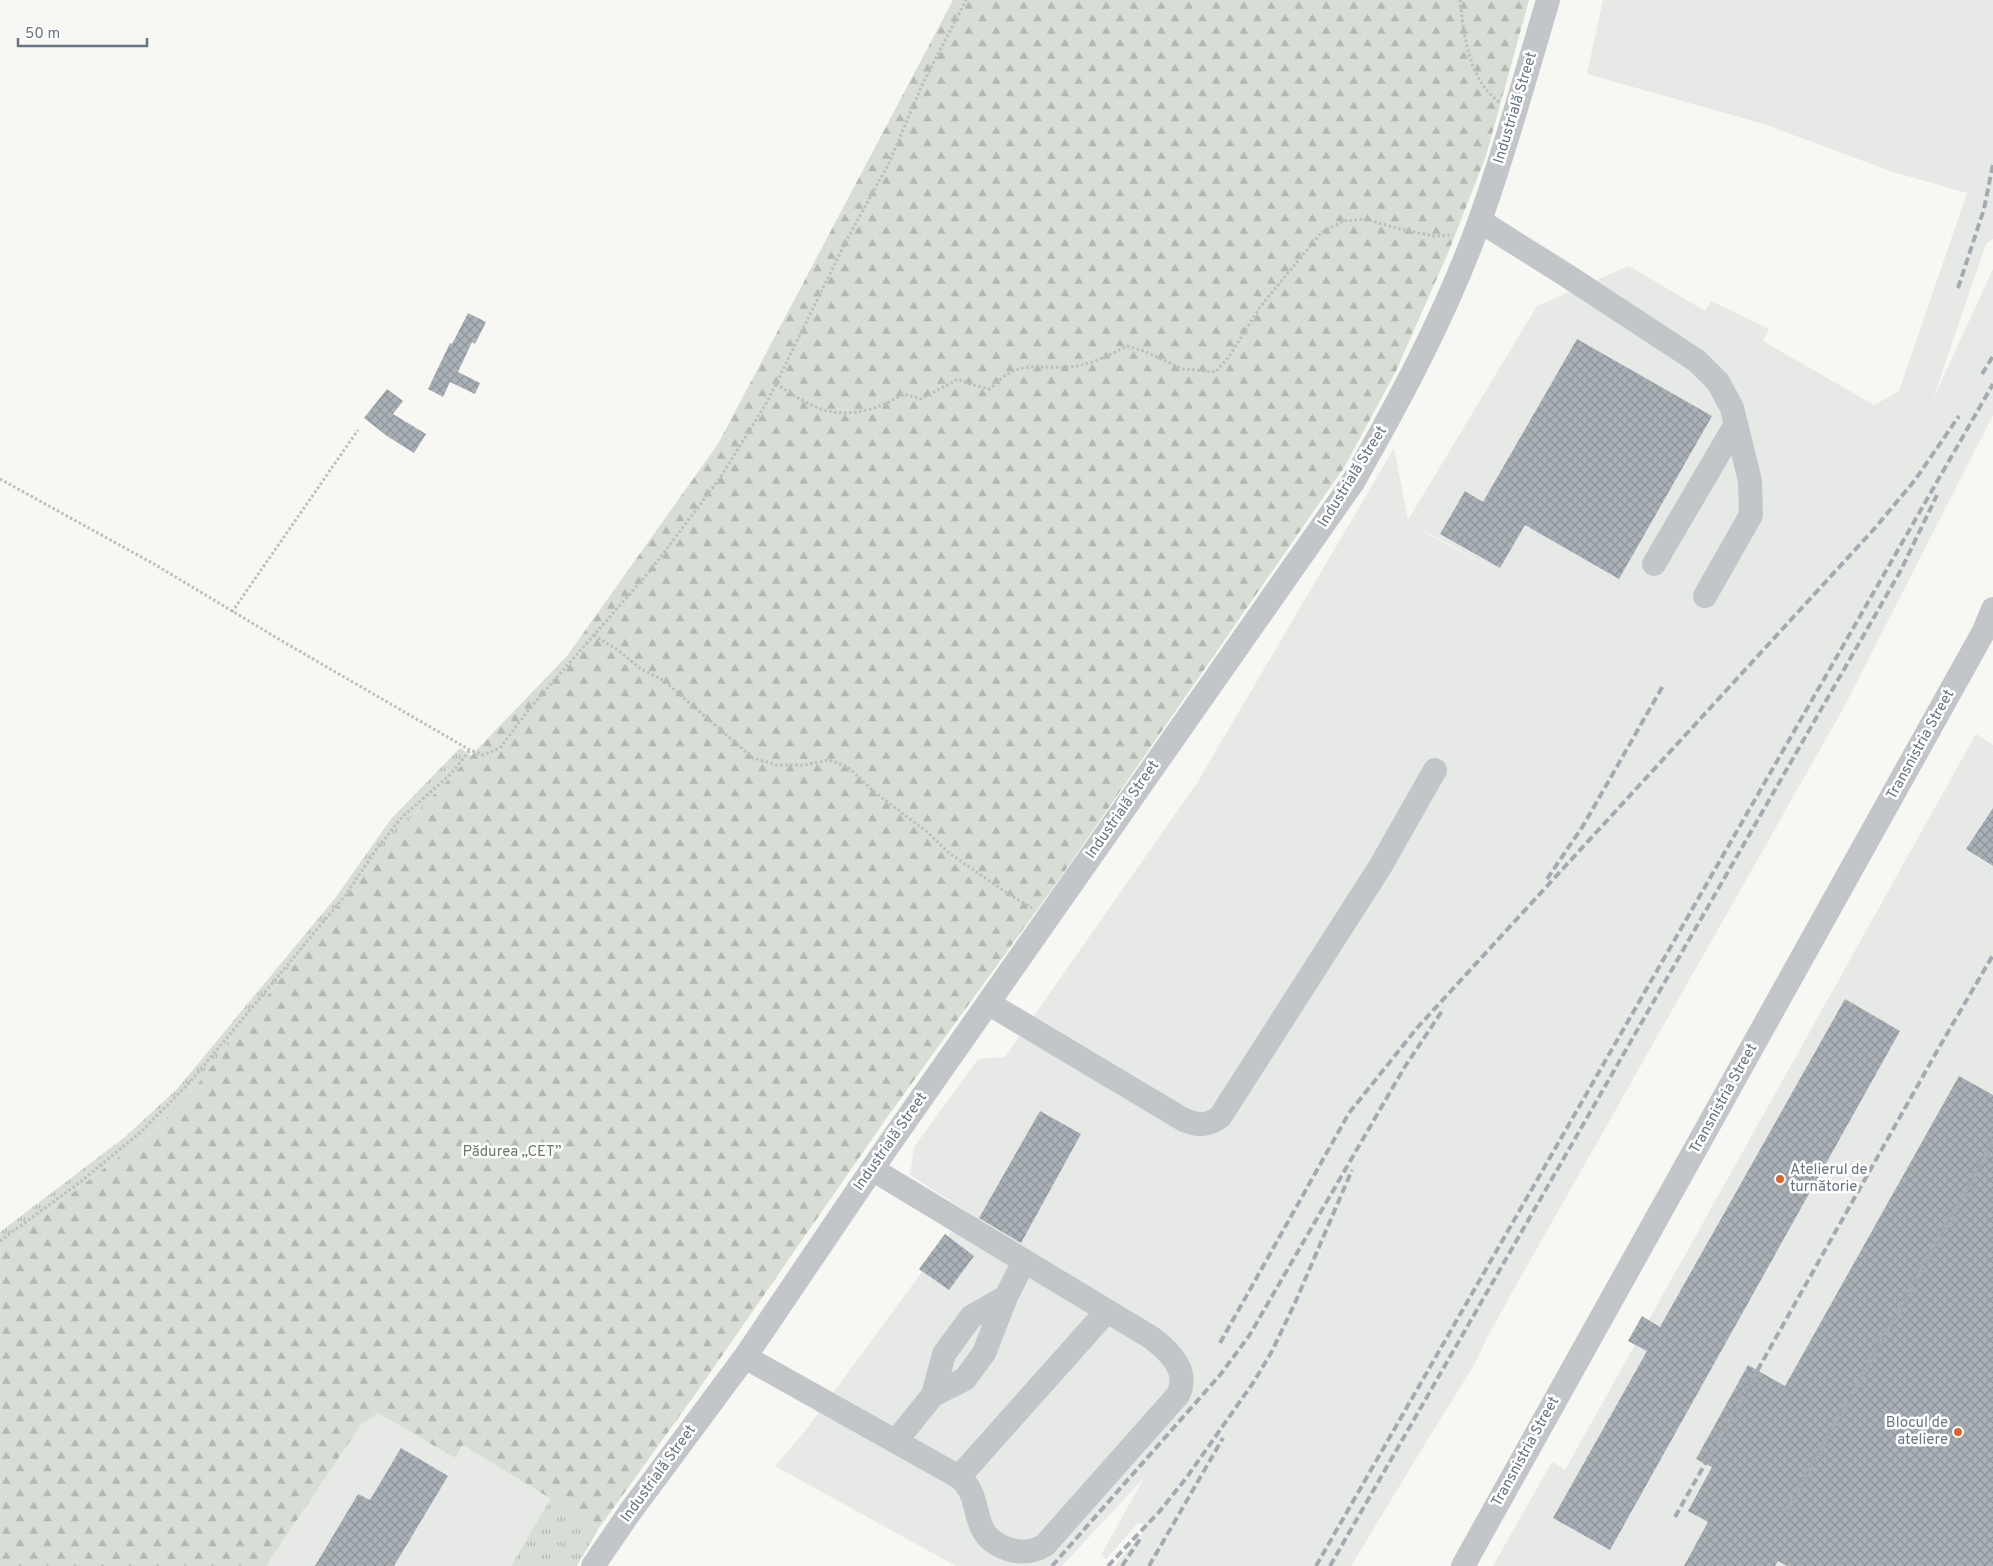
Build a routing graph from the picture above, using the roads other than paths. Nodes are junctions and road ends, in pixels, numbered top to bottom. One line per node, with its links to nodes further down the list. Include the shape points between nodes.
1 (1548, 0): 2 (street, Industrială Street)
2 (1477, 228): 3 (street, via 1566,275 1697,361 1718,382 1732,408); 8 (street, Industrială Street, via 1443,311 1399,400 1353,482)
3 (1736, 424): 4 (street); 5 (street, via 1750,481 1751,515)
4 (1654, 564)
5 (1705, 596)
6 (1993, 609): 18 (street, Transnistria Street, via 1984,631)
7 (1435, 770): 8 (street, via 1359,901 1220,1117 1211,1124 1202,1126 1184,1120)
8 (988, 1003): 9 (street, Industrială Street)
9 (872, 1169): 10 (street); 13 (street, Industrială Street)
10 (1024, 1261): 11 (street); 12 (street)
11 (1006, 1297): 14 (street, via 984,1353 965,1379); 14 (street, via 971,1316 944,1354)
12 (1107, 1311): 16 (street); 16 (street, via 1152,1338 1173,1357 1179,1366 1182,1387 1173,1403 1039,1549 1021,1552 994,1543 982,1529 970,1492)
13 (745, 1357): 15 (street); 17 (street, Industrială Street)
14 (933, 1395): 15 (street)
15 (896, 1441): 16 (street)
16 (959, 1477)
17 (593, 1566)
18 (1463, 1566)

